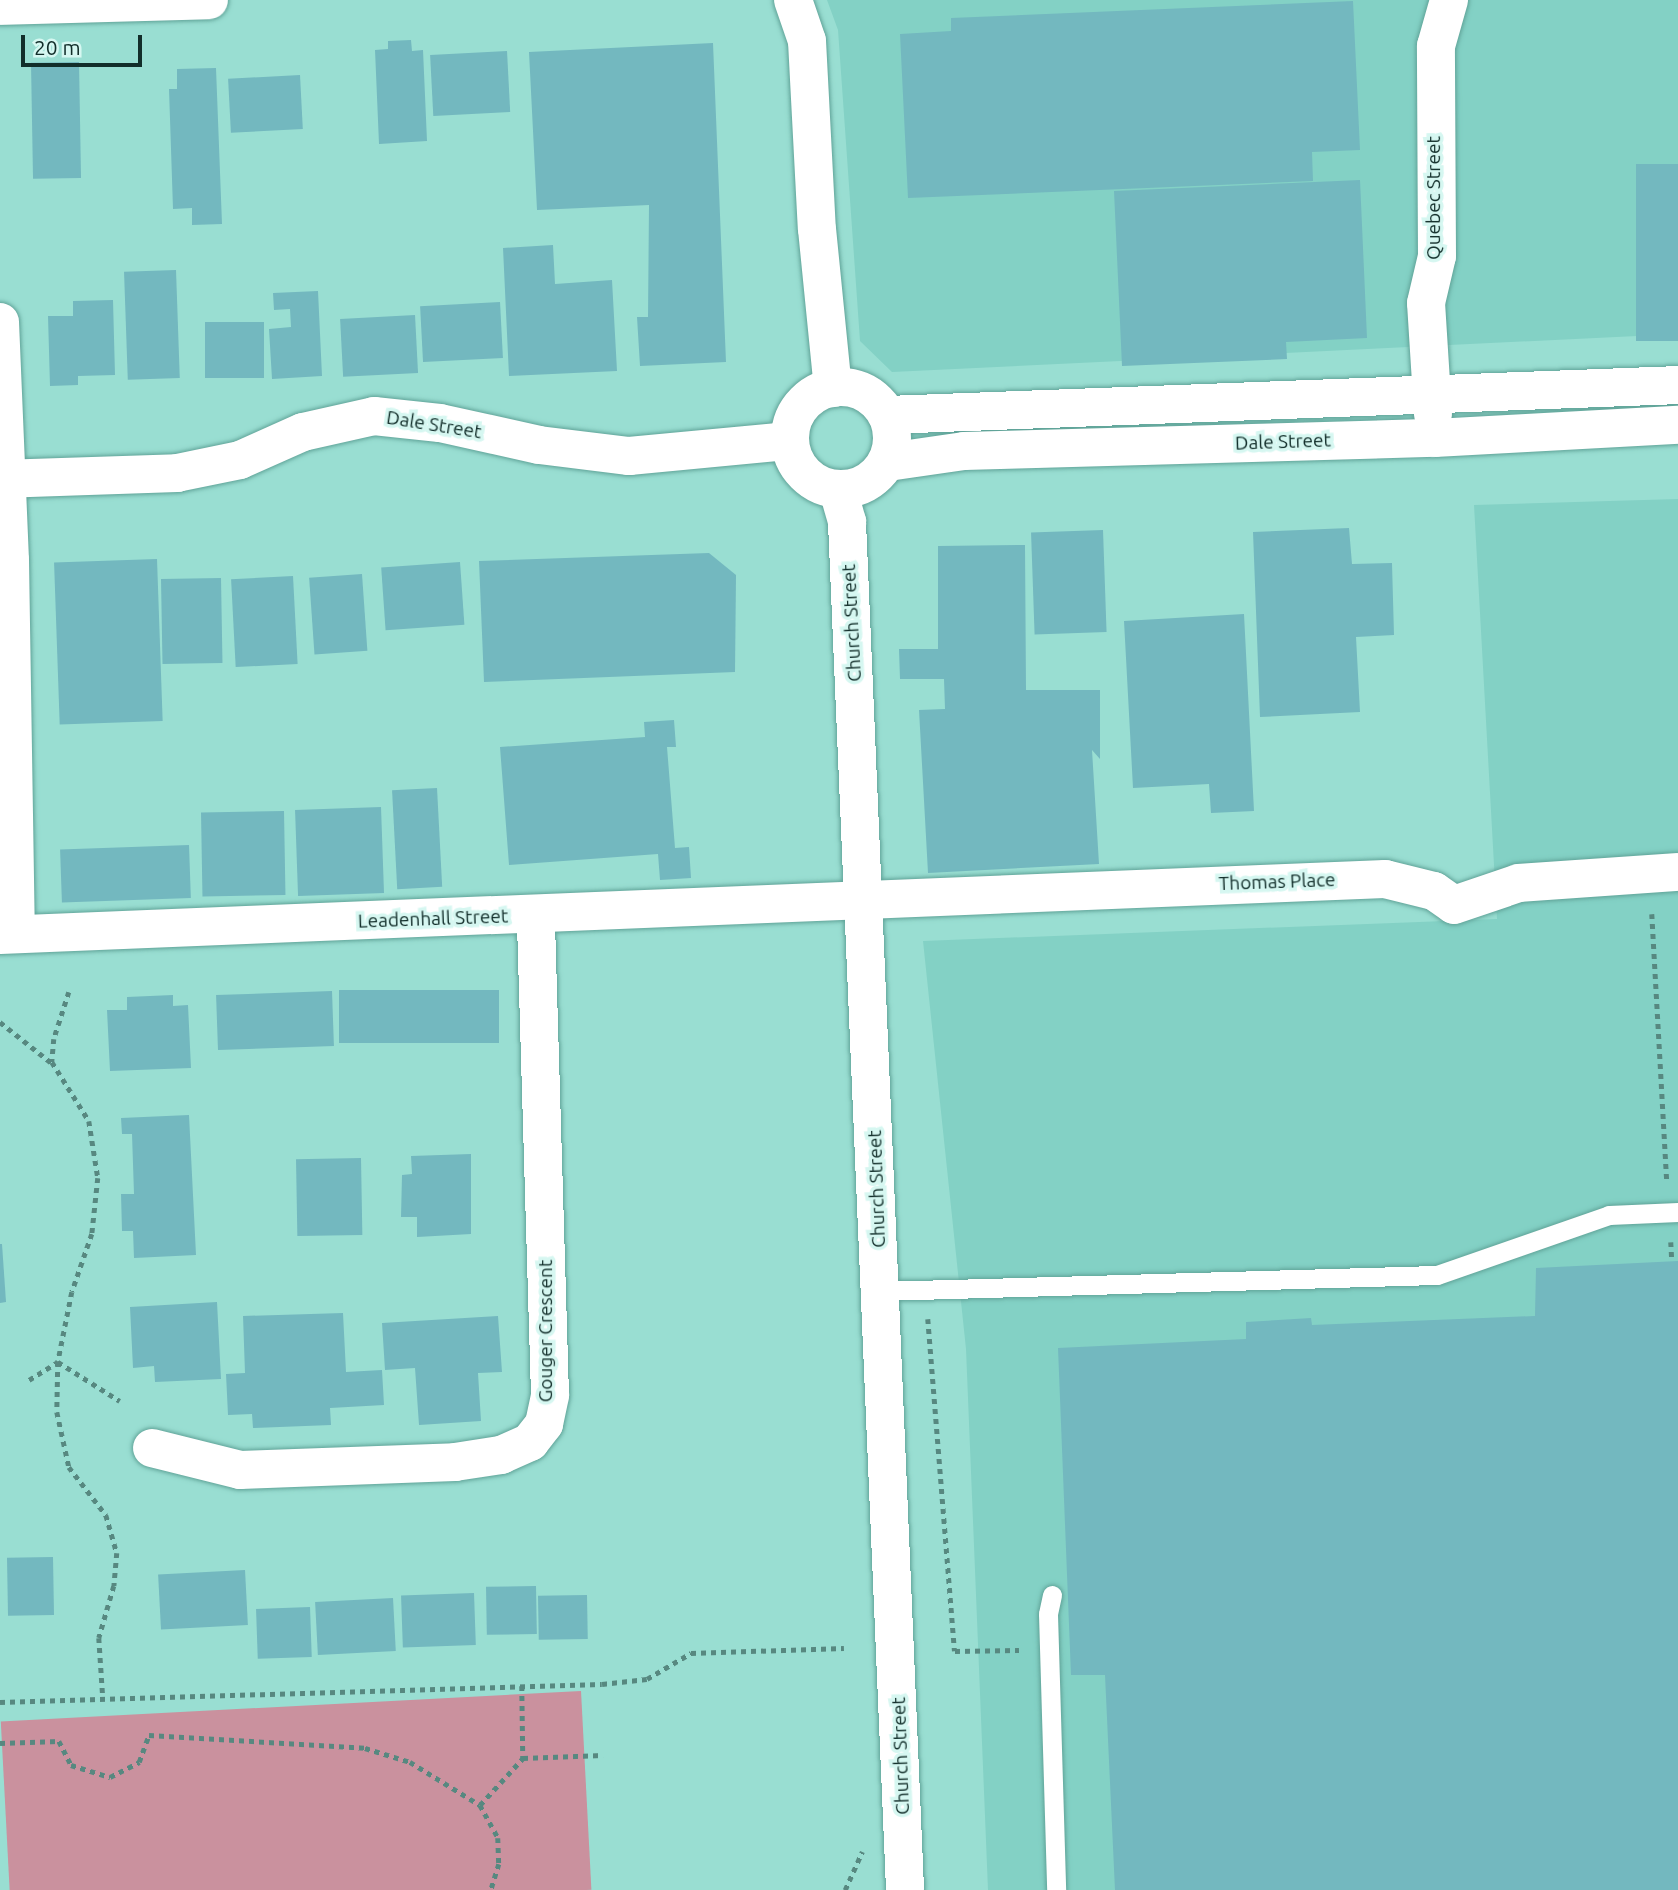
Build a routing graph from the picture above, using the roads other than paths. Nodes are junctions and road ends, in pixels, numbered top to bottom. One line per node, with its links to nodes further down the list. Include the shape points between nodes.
1 (209, 0): 4 (street)
2 (793, 0): 7 (street, via 807,41 820,265)
3 (1449, 0): 8 (street, Quebec Street, via 1436,46 1437,256 1426,303)
4 (0, 6)
5 (0, 322): 14 (street)
6 (1678, 385): 8 (street)
7 (833, 388): 9 (street, via 865,392); 12 (street, via 819,392 802,406)
8 (1431, 391): 9 (street); 11 (street, Quebec Street)
9 (888, 415): 13 (street, via 893,446)
10 (1678, 425): 11 (street, Dale Street)
11 (1435, 438): 13 (street, Dale Street, via 964,451)
12 (789, 441): 14 (street, Dale Street, via 629,456 374,416 303,432 240,460 177,472); 15 (street, via 792,456 805,474 823,487)
13 (888, 462): 15 (street, via 867,483)
14 (4, 479): 19 (street)
15 (838, 490): 17 (street, Church Street, via 847,522)
16 (1678, 872): 17 (street, Thomas Place, via 1519,883 1454,905 1434,891 1385,879)
17 (865, 902): 18 (street, Leadenhall Street); 21 (street, Church Street)
18 (536, 915): 19 (street, Leadenhall Street); 22 (street, Gouger Crescent, via 550,1395 544,1424 530,1442 501,1455 455,1462 240,1469)
19 (8, 934)
20 (1673, 1212): 21 (lane, via 1609,1215 1437,1275)
21 (881, 1292): 24 (street, Church Street)
22 (152, 1448)
23 (1052, 1595): 25 (lane, via 1048,1614)
24 (905, 1890)
25 (1056, 1890)

